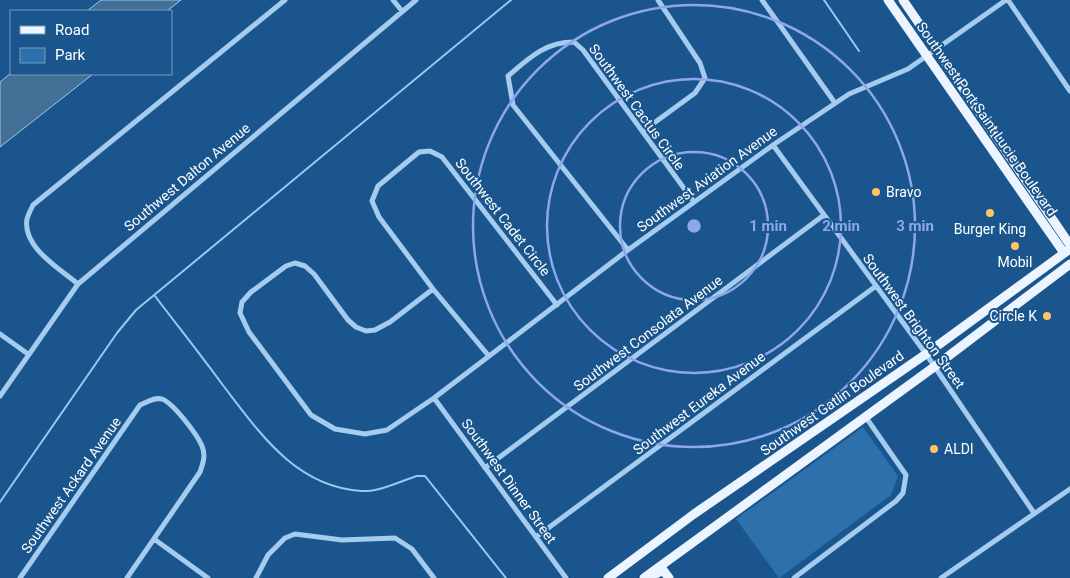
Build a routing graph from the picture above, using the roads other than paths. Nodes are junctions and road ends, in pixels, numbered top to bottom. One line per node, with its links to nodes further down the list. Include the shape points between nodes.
1 (285, 0): 22 (street, via 33,205 27,220 28,234 37,250)
2 (393, 0): 9 (street)
3 (416, 0): 9 (street, Southwest Dalton Avenue)
4 (658, 0): 14 (street, via 700,64 705,78 695,93)
5 (762, 0): 13 (street)
6 (888, 0): 11 (main road, Southwest Port Saint Lucie Boulevard)
7 (903, 0): 10 (main road, Southwest Port Saint Lucie Boulevard)
8 (1007, 0): 10 (street, Southwest Aviation Avenue); 12 (street)
9 (402, 11): 22 (street, Southwest Dalton Avenue)
10 (937, 50): 11 (street, Southwest Aviation Avenue); 18 (main road, Southwest Port Saint Lucie Boulevard)
11 (927, 57): 13 (street, Southwest Aviation Avenue, via 891,78); 20 (main road, Southwest Port Saint Lucie Boulevard)
12 (1070, 91)
13 (835, 102): 15 (street, Southwest Aviation Avenue)
14 (643, 131): 16 (street, Southwest Cactus Circle); 19 (street, Southwest Cactus Circle, via 574,42 558,42 528,58 508,76 513,105)
15 (773, 144): 16 (street, Southwest Aviation Avenue); 17 (street, Southwest Brighton Street)
16 (694, 202): 19 (street, Southwest Aviation Avenue)
17 (824, 215): 23 (street, Southwest Brighton Street); 34 (street, Southwest Consolata Avenue)
18 (1070, 245)
19 (628, 250): 25 (street, Southwest Aviation Avenue)
20 (1067, 251): 28 (main road, Southwest Gatlin Boulevard)
21 (1070, 264): 30 (main road, Southwest Gatlin Boulevard)
22 (78, 284): 27 (street, Southwest Dalton Avenue)
23 (876, 286): 28 (street, Southwest Brighton Street); 37 (street, Southwest Eureka Avenue)
24 (433, 289): 25 (street, Southwest Cadet Circle, via 379,217 372,201 378,186 418,152 430,151 442,157); 29 (street, Southwest Cadet Circle); 32 (street, Southwest Aviation Avenue, via 390,322 366,331 348,320 314,274 305,266 295,264 281,269 251,292 240,308 242,321 311,415 335,428 365,434 387,430)
25 (557, 305): 29 (street, Southwest Aviation Avenue)
26 (0, 334): 27 (street)
27 (28, 354): 31 (street, Southwest Dalton Avenue)
28 (926, 354): 30 (street, Southwest Brighton Street); 39 (main road, Southwest Gatlin Boulevard)
29 (488, 355): 32 (street, Southwest Aviation Avenue)
30 (934, 366): 33 (main road, Southwest Gatlin Boulevard); 36 (street, Southwest Brighton Street)
31 (0, 396)
32 (434, 398): 34 (street, Southwest Dinner Street)
33 (865, 416): 40 (main road, Southwest Gatlin Boulevard); 53 (street, via 906,475 903,493)
34 (485, 468): 37 (street, Southwest Dinner Street)
35 (1070, 488): 36 (street)
36 (1034, 513): 54 (street)
37 (536, 538): 46 (street, Southwest Dinner Street)
38 (154, 540): 41 (street, Southwest Ackard Avenue, via 200,472 204,460 202,446 170,404 154,398 140,405); 42 (street); 43 (street)
39 (637, 556): 47 (main road, Southwest Gatlin Boulevard); 48 (main road, via 630,567)
40 (669, 559): 49 (main road, Southwest Gatlin Boulevard); 52 (main road, via 669,569)
41 (20, 578)
42 (126, 578)
43 (208, 578)
44 (256, 578): 45 (street, via 268,555 285,538 295,534 342,540 395,538 412,549)
45 (434, 578)
46 (566, 578)
47 (608, 578)
48 (616, 578)
49 (644, 578)
50 (650, 578): 51 (main road, via 661,570)
51 (669, 578)
52 (676, 578)
53 (794, 578)
54 (941, 578)

